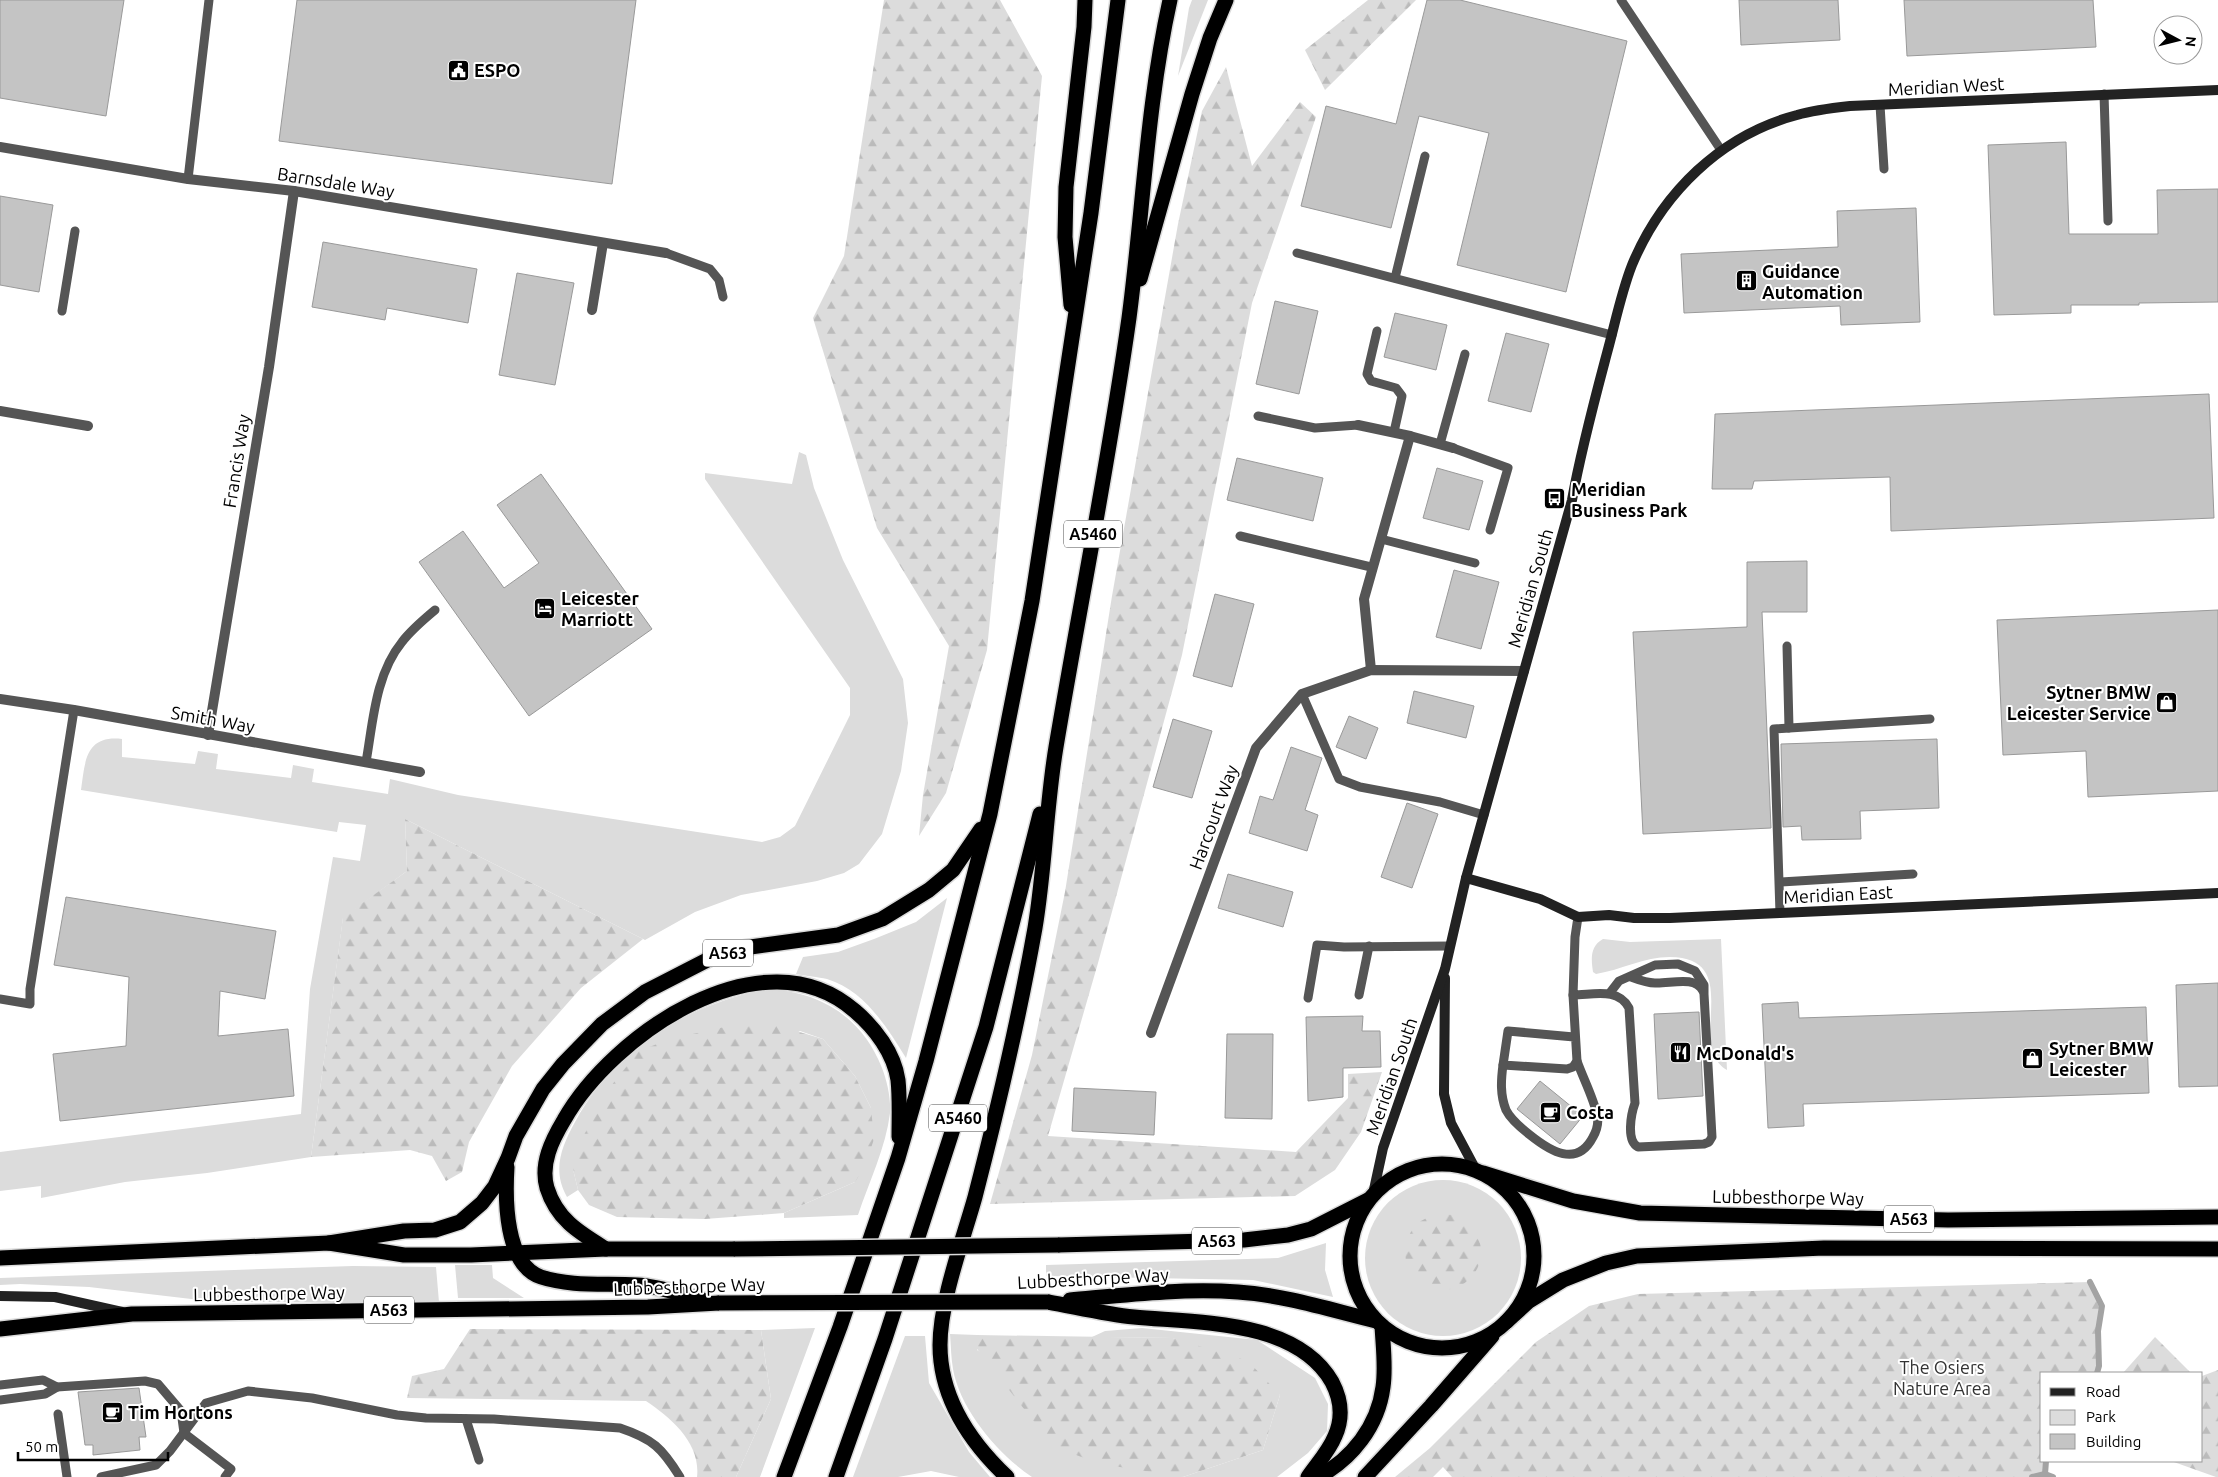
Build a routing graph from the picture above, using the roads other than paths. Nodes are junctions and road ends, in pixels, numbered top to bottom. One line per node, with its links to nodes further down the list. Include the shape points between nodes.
1 (209, 0): 15 (lane)
2 (1084, 0): 27 (highway, via 1084,27 1066,187 1065,237)
3 (1118, 0): 27 (highway, A5460)
4 (1170, 0): 26 (highway, A5460, via 1157,69)
5 (1226, 0): 26 (highway, via 1192,94)
6 (1621, 0): 11 (lane)
7 (2218, 90): 8 (street, Meridian West)
8 (2104, 94): 9 (street, Meridian West); 17 (lane)
9 (1880, 105): 11 (street, Meridian West, via 1850,106 1797,115 1751,133); 13 (lane)
10 (0, 147): 15 (street, Barnsdale Way)
11 (1721, 150): 14 (street, Meridian West)
12 (1425, 156): 22 (lane)
13 (1884, 169)
14 (1694, 174): 29 (street, Meridian South, via 1656,218 1644,241 1632,266)
15 (188, 179): 16 (street, Barnsdale Way)
16 (294, 191): 19 (street, Barnsdale Way); 53 (street, Francis Way, via 269,367)
17 (2108, 221)
18 (75, 231): 25 (lane)
19 (603, 243): 20 (street, Barnsdale Way); 24 (street)
20 (666, 253): 23 (lane, via 710,269 719,280)
21 (1297, 253): 22 (lane)
22 (1395, 278): 29 (lane)
23 (723, 297)
24 (592, 310)
25 (62, 311)
26 (1129, 316): 54 (highway, A5460)
27 (1073, 328): 57 (highway, A5460, via 1032,601)
28 (1377, 331): 35 (lane, via 1367,374 1371,381 1396,388 1402,396)
29 (1612, 335): 47 (street, Meridian South, via 1580,454 1572,500)
30 (1464, 354): 37 (lane)
31 (0, 411): 34 (street)
32 (1258, 416): 33 (lane, via 1315,428)
33 (1358, 425): 35 (street)
34 (88, 426)
35 (1394, 432): 36 (street)
36 (1410, 436): 37 (street); 41 (street)
37 (1440, 444): 38 (street)
38 (1453, 448): 39 (lane, via 1508,468)
39 (1490, 530)
40 (1240, 536): 43 (lane)
41 (1381, 539): 42 (lane); 43 (street)
42 (1476, 563)
43 (1372, 568): 46 (street, via 1364,600)
44 (435, 610): 55 (lane, via 401,642 389,662 374,712)
45 (1788, 646): 52 (lane)
46 (1371, 670): 47 (street); 48 (street)
47 (1524, 671): 58 (street, Meridian South)
48 (1302, 694): 58 (lane, via 1339,779 1360,787 1440,802); 75 (street, Harcourt Way, via 1256,748)
49 (0, 699): 50 (street, Smith Way)
50 (74, 710): 53 (street, Smith Way); 74 (lane, via 30,1004)
51 (1930, 719): 52 (lane)
52 (1788, 728): 61 (lane, via 1774,729)
53 (208, 735): 55 (street, Smith Way)
54 (1055, 752): 108 (highway, A5460, via 986,1027 888,1330); 109 (highway, via 1030,955 976,1194 943,1313 940,1339 943,1377 951,1401 975,1442)
55 (366, 762): 56 (street, Smith Way)
56 (420, 772)
57 (990, 814): 79 (highway, A563, via 953,870 929,890 882,919 838,935 743,948 715,956 645,992 602,1024 563,1064 543,1090 516,1136); 80 (highway, A5460)
58 (1484, 815): 60 (street, Meridian South)
59 (1913, 874): 61 (lane)
60 (1466, 878): 64 (street, via 1540,898); 66 (street, Meridian South)
61 (1781, 882): 63 (lane)
62 (2218, 892): 63 (street, Meridian East)
63 (1780, 914): 64 (street, Meridian East)
64 (1578, 917): 71 (lane)
65 (1369, 946): 66 (lane); 72 (lane); 73 (lane, via 1317,944)
66 (1450, 946): 67 (street, Meridian South)
67 (1445, 969): 81 (street, Meridian South, via 1444,1094 1451,1123); 82 (street, Meridian South, via 1384,1148)
68 (1631, 977): 69 (lane, via 1619,981); 70 (lane, via 1655,983 1696,983); 70 (lane, via 1654,965 1678,964 1696,971 1704,985)
69 (1609, 994): 70 (lane, via 1625,1000 1629,1008 1634,1103 1632,1141 1638,1147 1704,1144 1712,1137); 71 (lane)
70 (1704, 994)
71 (1573, 995): 76 (lane)
72 (1359, 996)
73 (1308, 998)
74 (0, 999)
75 (1151, 1033)
76 (1574, 1037): 77 (lane); 78 (lane, via 1508,1031)
77 (1576, 1062): 78 (lane, via 1567,1070); 78 (lane, via 1598,1115 1597,1130 1590,1143 1582,1151 1571,1154 1560,1154 1546,1148 1518,1126 1507,1111 1502,1094)
78 (1503, 1065)
79 (508, 1158): 84 (highway, A563, via 495,1186 482,1203 460,1222 435,1230 404,1231); 87 (highway, A563, via 506,1183)
80 (898, 1158): 85 (highway, via 898,1078 884,1043 861,1016 833,995 803,985 761,983 717,992 658,1023 611,1060 583,1091 548,1152 547,1187 557,1209 573,1229); 107 (highway, A5460)
81 (1479, 1171): 82 (highway, Lubbesthorpe Way, via 1443,1163 1420,1166 1390,1180); 83 (highway, Lubbesthorpe Way / A563, via 1573,1201 1640,1213 1948,1220); 94 (highway, via 1503,1187 1520,1206 1533,1241 1529,1284 1521,1302)
82 (1371, 1197): 85 (highway, Lubbesthorpe Way / A563, bridge, via 1311,1229 1288,1236 1244,1240); 93 (highway, via 1356,1222 1350,1262 1360,1299)
83 (2218, 1217)
84 (329, 1243): 87 (highway, Lubbesthorpe Way / A563, via 404,1255); 88 (highway, Lubbesthorpe Way / A563)
85 (606, 1249): 87 (highway, Lubbesthorpe Way / A563)
86 (2218, 1249): 94 (highway, A563, via 1824,1248 1637,1256 1606,1263 1563,1280 1529,1301)
87 (515, 1252): 91 (highway, A563, via 526,1268 540,1277 562,1282 639,1285)
88 (0, 1258)
89 (0, 1296): 92 (street, via 55,1297)
90 (1048, 1302): 91 (highway, Lubbesthorpe Way / A563, bridge); 93 (highway, Lubbesthorpe Way / A563, via 1198,1291 1240,1292 1306,1304); 110 (highway, via 1133,1317 1210,1321 1254,1331 1286,1342 1302,1352 1329,1376 1340,1401 1335,1436)
91 (719, 1303): 92 (highway, Lubbesthorpe Way / A563, via 648,1307)
92 (132, 1314): 95 (highway, Lubbesthorpe Way / A563)
93 (1379, 1323): 94 (highway, via 1414,1344 1439,1348 1470,1343); 111 (highway, via 1384,1376 1376,1417 1355,1450 1335,1468)
94 (1502, 1325): 112 (highway)
95 (0, 1329)
96 (0, 1385): 97 (lane, via 43,1380)
97 (57, 1387): 98 (lane, via 45,1394); 101 (lane, via 144,1381 158,1384 181,1411)
98 (0, 1400)
99 (58, 1414): 103 (lane)
100 (466, 1419): 101 (lane, via 397,1415 312,1398 248,1390 206,1403); 102 (lane); 106 (lane, via 620,1428 659,1446)
101 (184, 1433): 104 (lane, via 156,1465); 105 (lane, via 231,1469)
102 (478, 1460)
103 (67, 1477)
104 (101, 1477)
105 (225, 1477)
106 (680, 1477)
107 (784, 1477)
108 (836, 1477)
109 (1007, 1477)
110 (1308, 1477)
111 (1318, 1477)
112 (1365, 1477)

